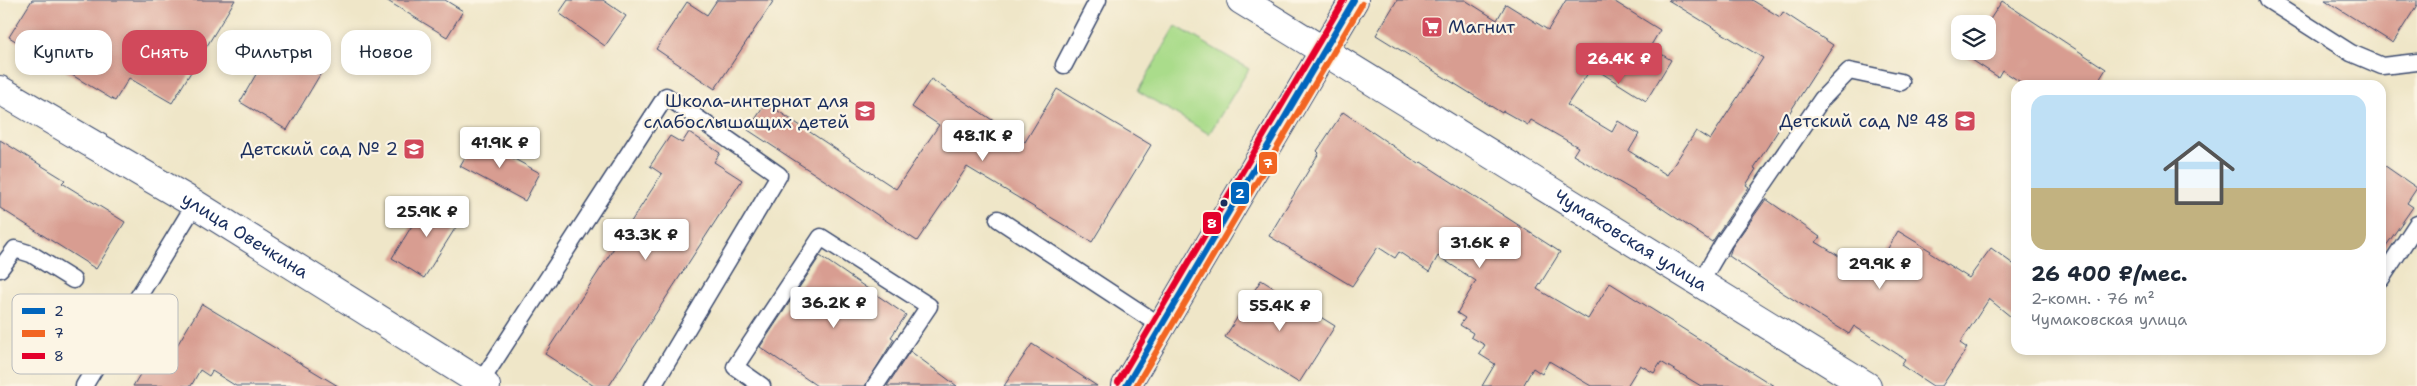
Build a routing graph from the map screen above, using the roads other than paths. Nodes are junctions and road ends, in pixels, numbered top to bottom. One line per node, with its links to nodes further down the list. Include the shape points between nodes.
1 (1098, 0): 7 (lane)
2 (1241, 0): 5 (street, Чумаковская улица)
3 (1354, 0): 5 (street)
4 (2268, 0): 6 (lane, via 2352,53 2382,66)
5 (1323, 51): 16 (street, Чумаковская улица); 18 (street)
6 (2417, 62)
7 (1064, 65)
8 (1901, 82): 16 (lane, via 1849,70 1822,99 1724,242)
9 (0, 90): 10 (street, улица Овечкина)
10 (195, 204): 17 (lane); 20 (street, улица Овечкина)
11 (998, 219): 18 (lane)
12 (2417, 224): 14 (lane)
13 (0, 269): 15 (lane, via 15,249 31,254)
14 (2386, 271)
15 (73, 280)
16 (1700, 283): 26 (street, Чумаковская улица)
17 (140, 294)
18 (1161, 326): 25 (street)
19 (91, 374): 21 (lane)
20 (471, 382): 22 (lane, via 666,96 779,175)
21 (84, 386)
22 (653, 386)
23 (762, 386): 24 (lane, via 735,367 821,237 929,306)
24 (875, 386)
25 (1126, 386)
26 (1867, 386)

